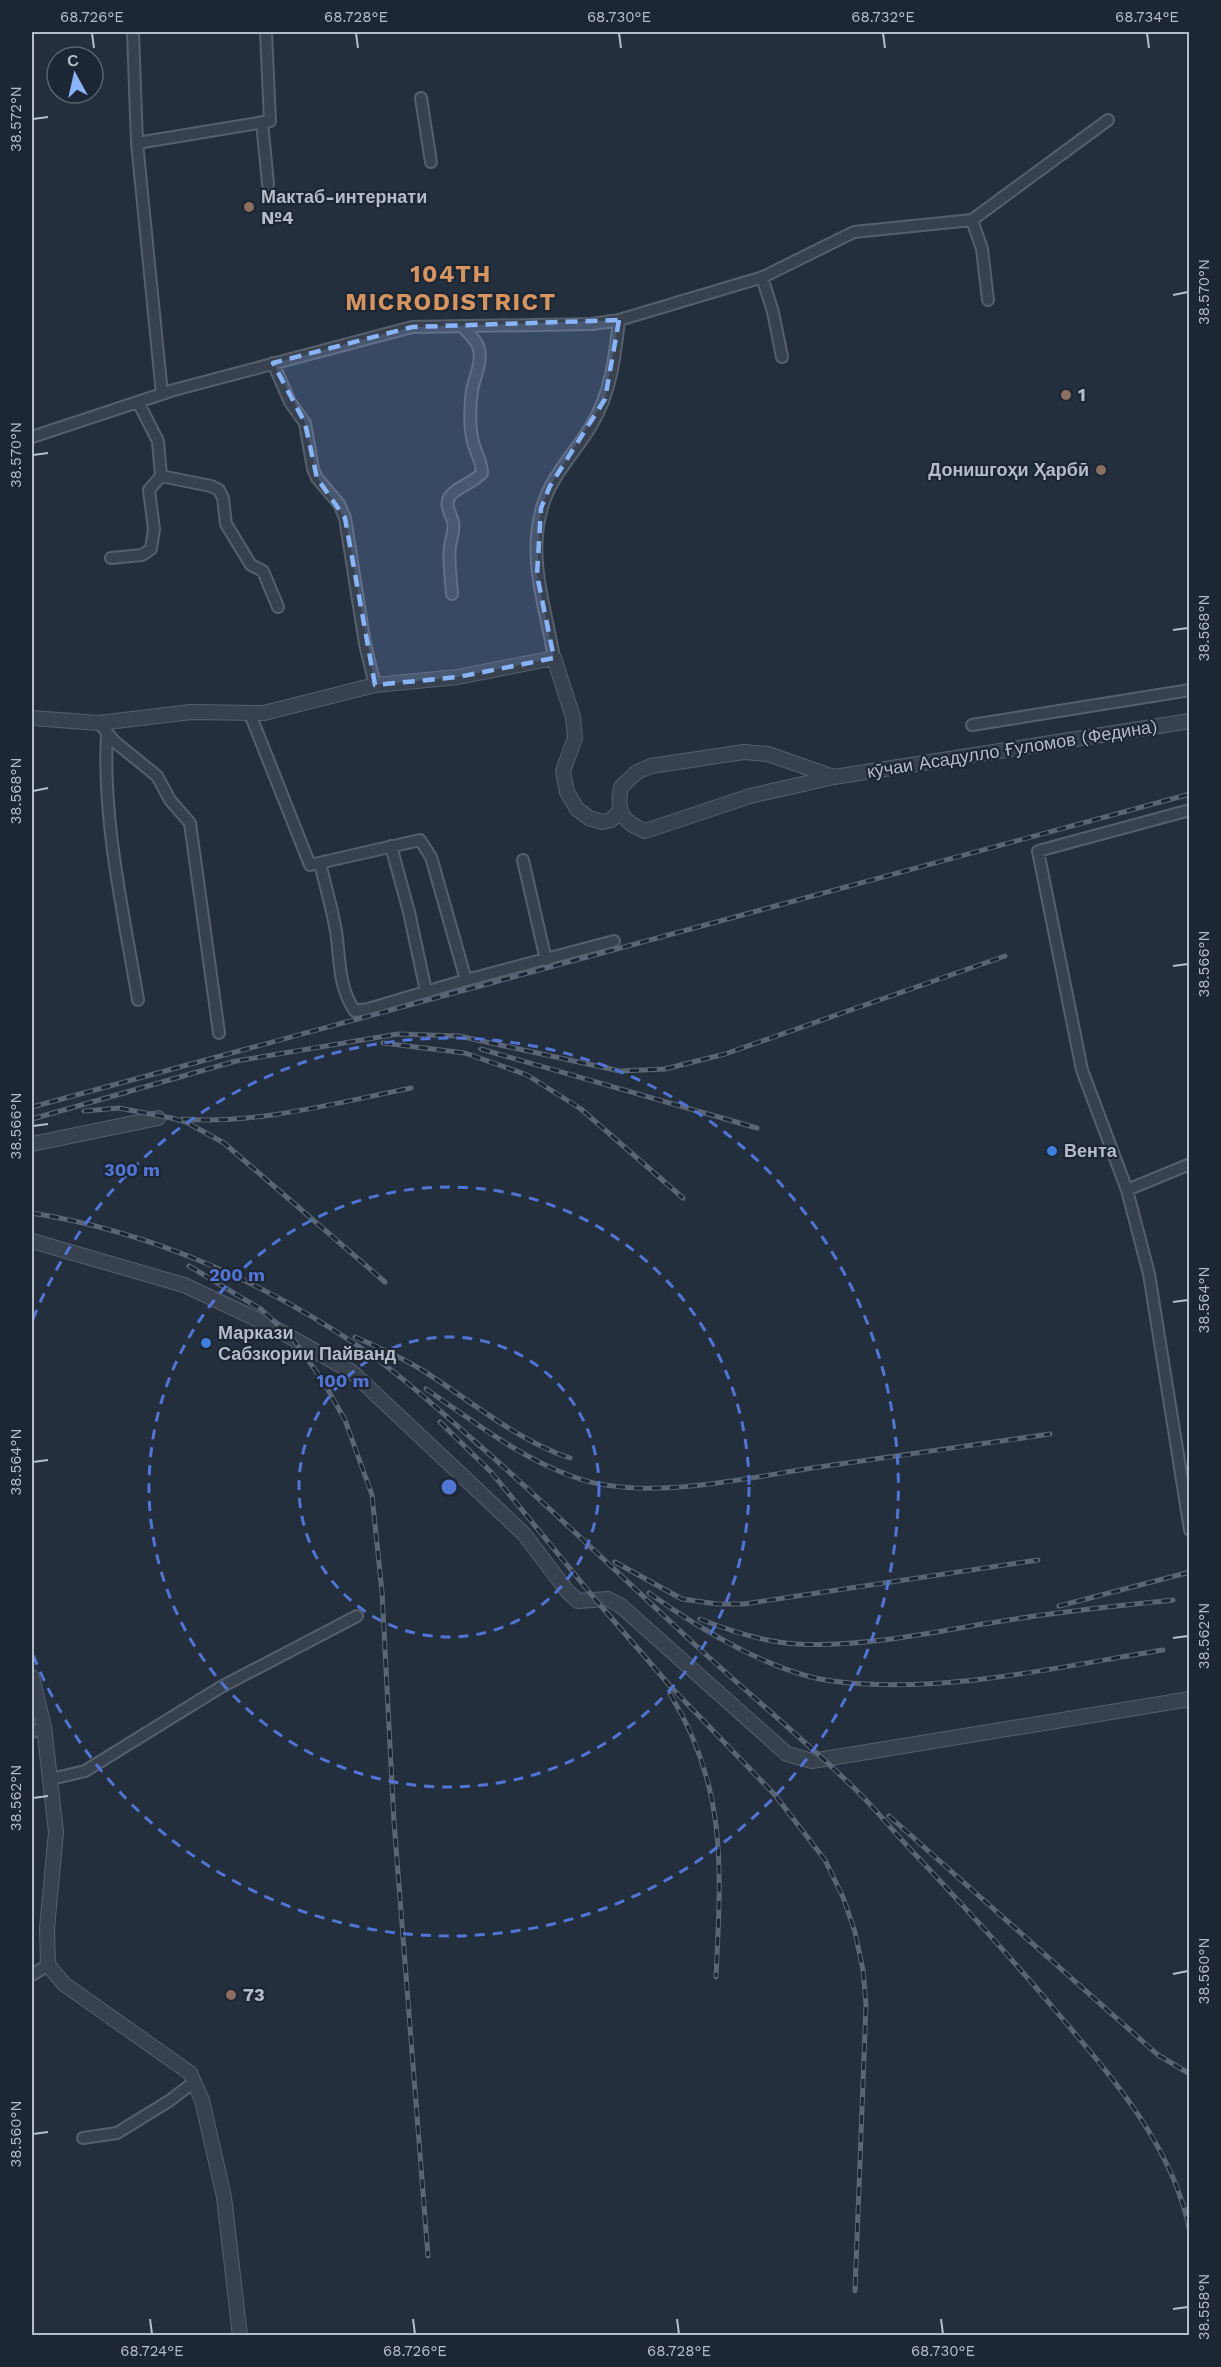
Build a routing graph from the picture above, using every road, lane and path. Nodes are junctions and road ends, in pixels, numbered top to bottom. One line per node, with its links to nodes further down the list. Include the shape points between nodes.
1 (133, 32): 6 (street)
2 (266, 32): 5 (street, via 270,121)
3 (421, 98): 7 (street)
4 (1108, 120): 9 (street)
5 (262, 122): 6 (street); 8 (street)
6 (137, 143): 16 (street)
7 (431, 162)
8 (268, 184)
9 (972, 220): 10 (street, via 854,232); 11 (street, via 982,249)
10 (762, 277): 12 (street); 14 (street)
11 (988, 300)
12 (619, 320): 13 (street); 23 (street, via 605,399 550,486 542,508 537,575)
13 (462, 326): 15 (street, via 412,327); 21 (street, via 479,350 471,423 482,473 448,500 454,533 450,546)
14 (782, 357)
15 (273, 363): 16 (street); 24 (street, via 290,402 305,423 317,478 333,495 345,518)
16 (162, 394): 17 (street)
17 (138, 402): 18 (street); 19 (street, via 158,441)
18 (32, 437)
19 (162, 476): 20 (street, via 149,490 154,529 151,549 142,555); 22 (street, via 219,490 226,524 251,565 263,570)
20 (111, 558)
21 (452, 594)
22 (278, 607)
23 (554, 658): 24 (street, via 458,677); 33 (street, via 573,717 575,738 563,771 567,792 577,809 589,818 603,822)
24 (375, 685): 26 (street)
25 (1190, 690): 29 (street)
26 (250, 714): 30 (street, via 191,712); 36 (street, via 310,865)
27 (32, 718): 30 (street)
28 (1190, 721): 31 (street, кӯчаи Асадулло Ғуломов (Федина))
29 (972, 725)
30 (103, 729): 41 (street, via 113,839); 42 (street, via 157,776 170,800 190,823)
31 (834, 777): 33 (street, кӯчаи Асадулло Ғуломов (Федина), via 750,796 645,831 630,825); 33 (street, кӯчаи Асадулло Ғуломов (Федина), via 768,754 744,752 651,766 636,772 621,787)
32 (1190, 810): 46 (street, via 1038,851 1082,1070)
33 (620, 811)
34 (391, 846): 36 (street); 39 (street, via 420,840 431,857); 40 (street)
35 (524, 860): 38 (street)
36 (320, 863): 40 (street, via 343,982 355,1011)
37 (614, 940): 38 (street)
38 (546, 960): 39 (street)
39 (466, 980): 40 (street)
40 (426, 991)
41 (138, 1000)
42 (219, 1033)
43 (158, 1118): 44 (street)
44 (32, 1144)
45 (1190, 1164): 46 (street)
46 (1127, 1190): 48 (street, via 1149,1274)
47 (32, 1241): 51 (street, via 184,1285 271,1326 352,1372 524,1534 567,1592 578,1601 608,1599 621,1606 787,1754 812,1761)
48 (1190, 1530)
49 (357, 1616): 53 (street, via 221,1687 85,1771)
50 (32, 1677): 52 (street)
51 (1190, 1699)
52 (38, 1729): 53 (street)
53 (51, 1779): 54 (street, via 56,1832)
54 (48, 1965): 55 (street); 56 (street, via 64,1984 190,2073)
55 (32, 1975)
56 (194, 2082): 57 (street, via 117,2133); 58 (street, via 209,2125 224,2197)
57 (83, 2138)
58 (240, 2336)

